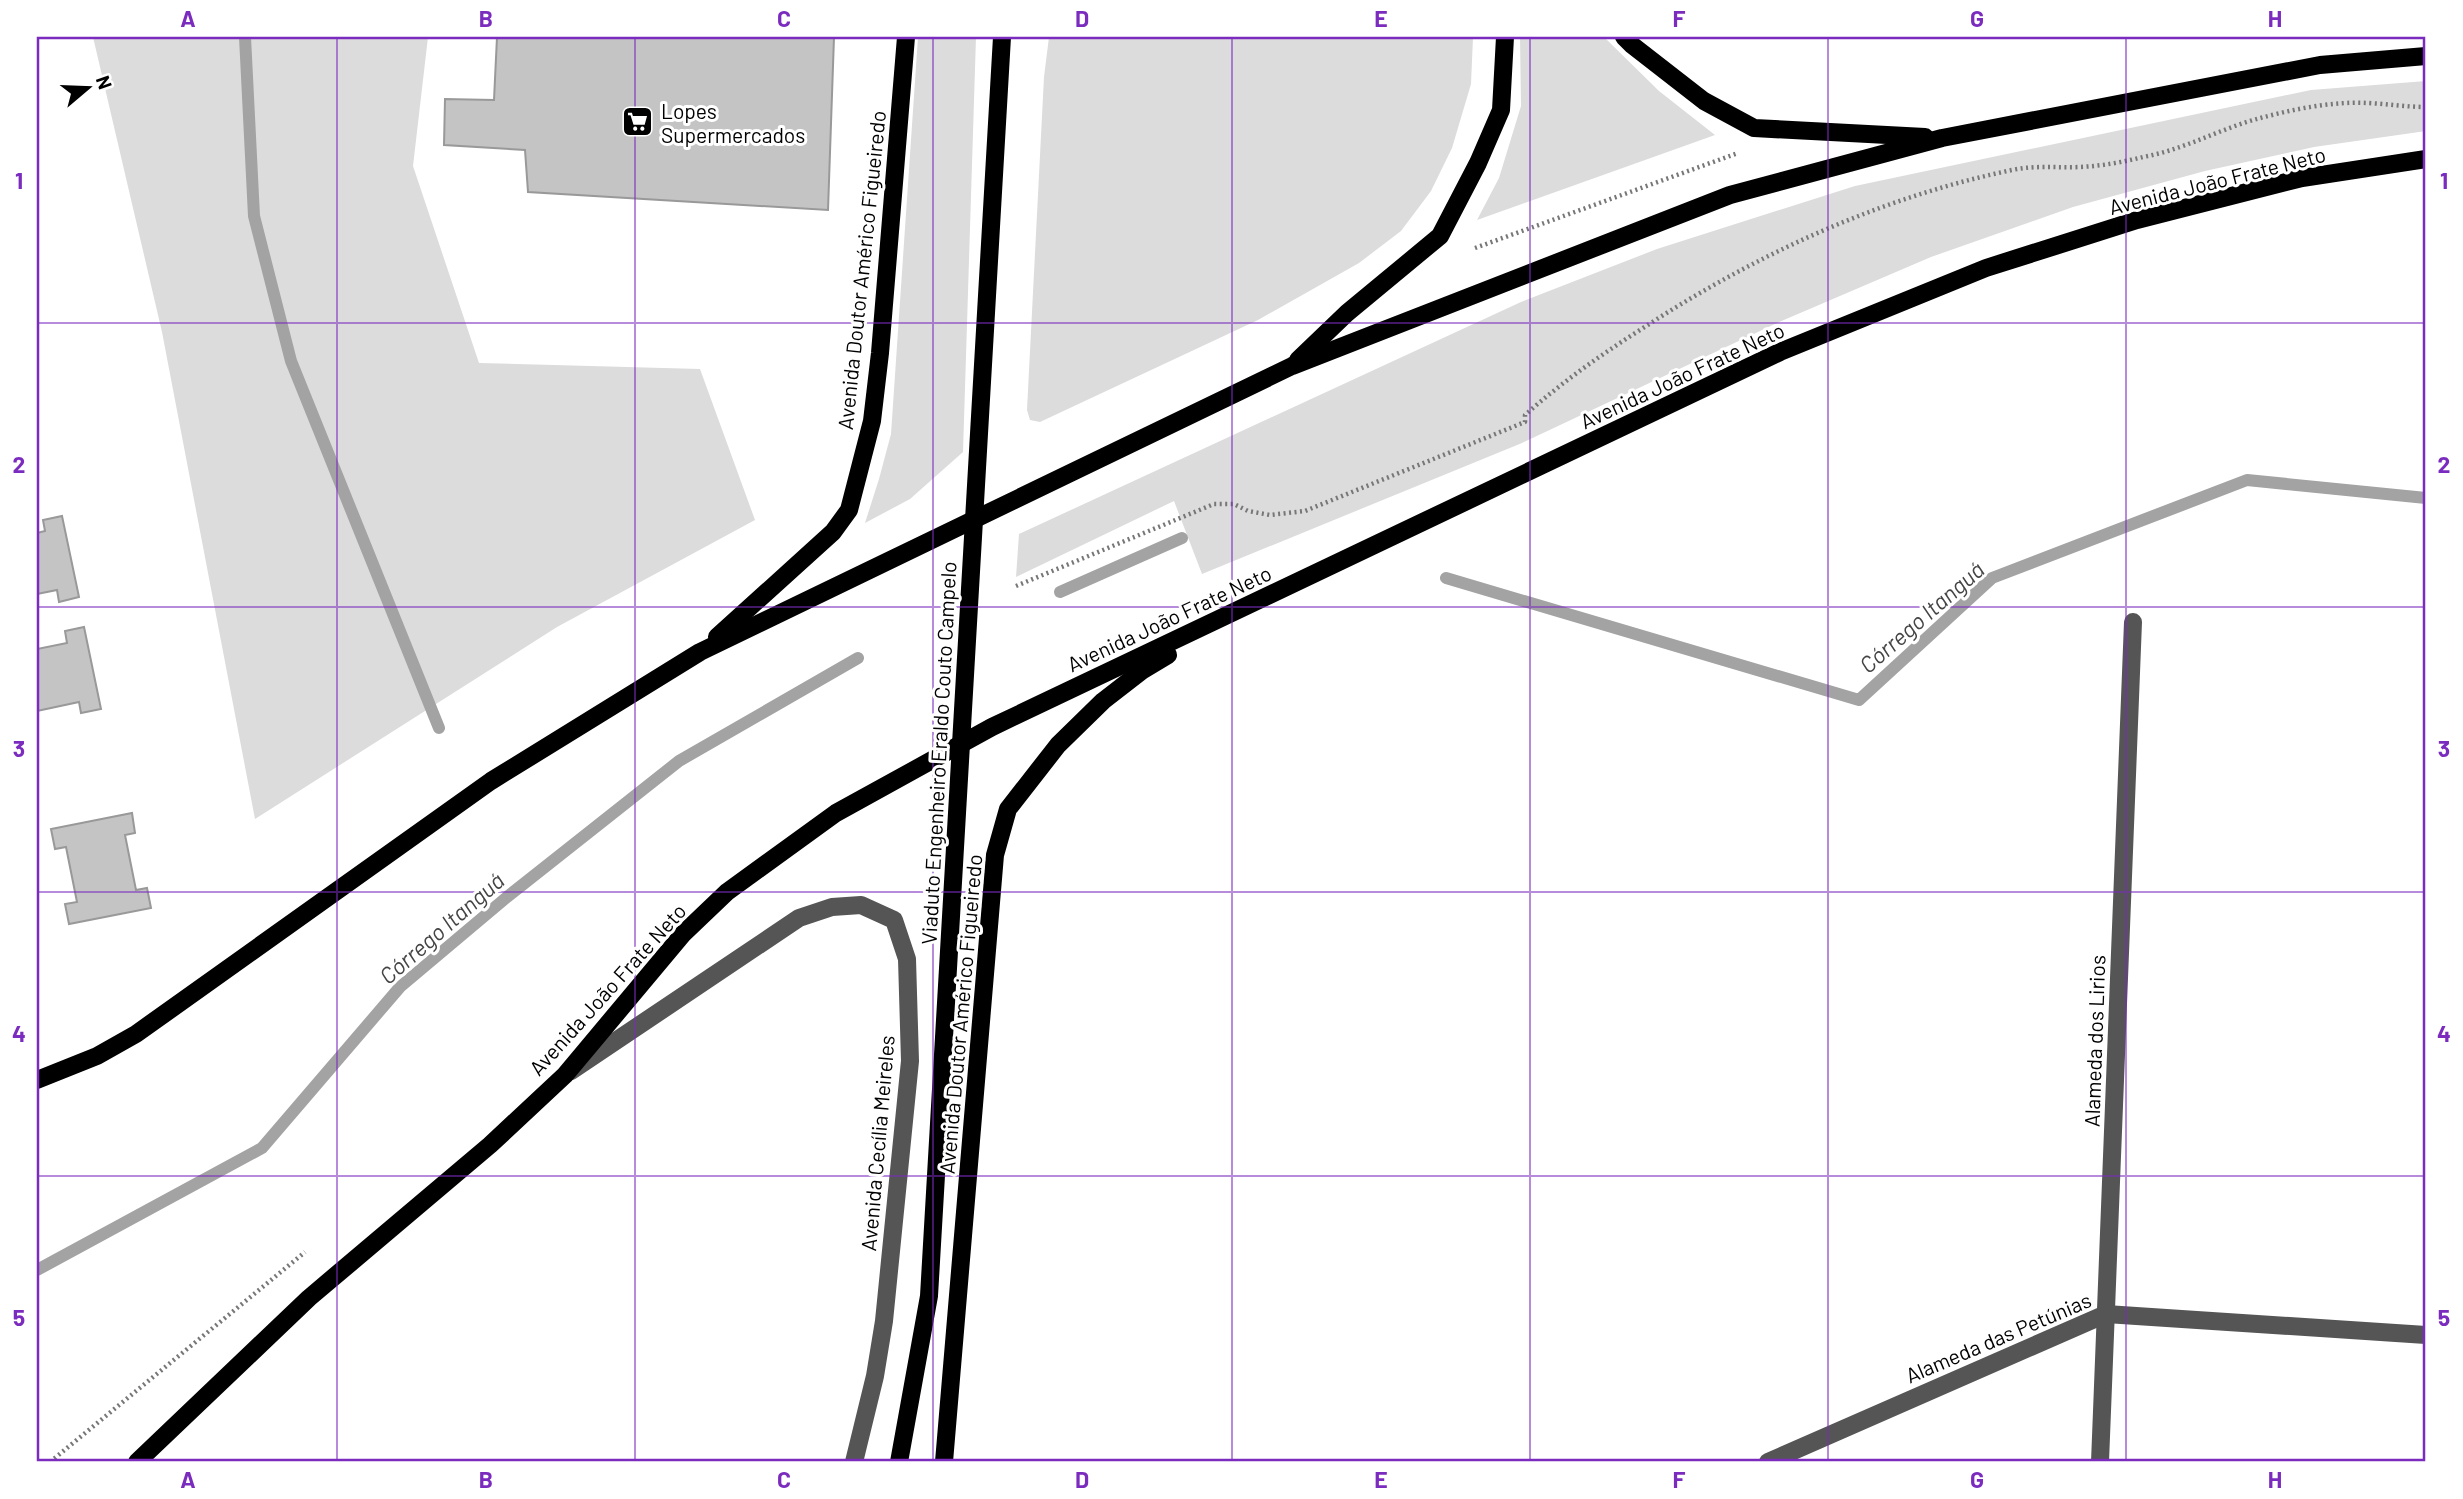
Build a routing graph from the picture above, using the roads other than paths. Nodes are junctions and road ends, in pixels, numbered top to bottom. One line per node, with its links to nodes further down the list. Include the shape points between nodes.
1 (906, 37): 11 (main road, Avenida Doutor Américo Figueiredo, via 872,421 849,509 834,532)
2 (1506, 37): 8 (main road, via 1501,110 1440,236 1347,313)
3 (1624, 37): 6 (main road, via 1704,101 1754,128)
4 (1002, 41): 18 (main road, Viaduto Engenheiro Eraldo Couto Campelo, via 929,1296)
5 (2426, 55): 6 (main road, via 2320,65)
6 (1942, 138): 8 (main road, via 1730,195)
7 (2426, 159): 9 (main road, Avenida João Frate Neto, via 2302,178 2137,220 1986,268 1780,352)
8 (1292, 366): 11 (main road)
9 (1252, 604): 12 (main road, Avenida João Frate Neto, via 992,727 836,813 727,892 683,933); 19 (main road, Avenida Doutor Américo Figueiredo, via 1143,670 1103,701 1058,745 1008,809 995,855)
10 (2133, 622): 14 (street, Alameda dos Lirios)
11 (700, 652): 13 (main road, via 491,781 136,1034 97,1056)
12 (565, 1075): 16 (main road, Avenida João Frate Neto, via 490,1145 309,1298); 17 (street, Avenida Cecília Meireles, via 799,918 832,907 861,905 894,920 907,959 910,1061 884,1321)
13 (37, 1080)
14 (2106, 1314): 15 (street, Alameda das Petúnias); 20 (street, Alameda das Petúnias); 21 (street, Alameda dos Lirios)
15 (2426, 1335)
16 (136, 1462)
17 (854, 1462)
18 (899, 1462)
19 (944, 1462)
20 (1768, 1462)
21 (2100, 1462)

